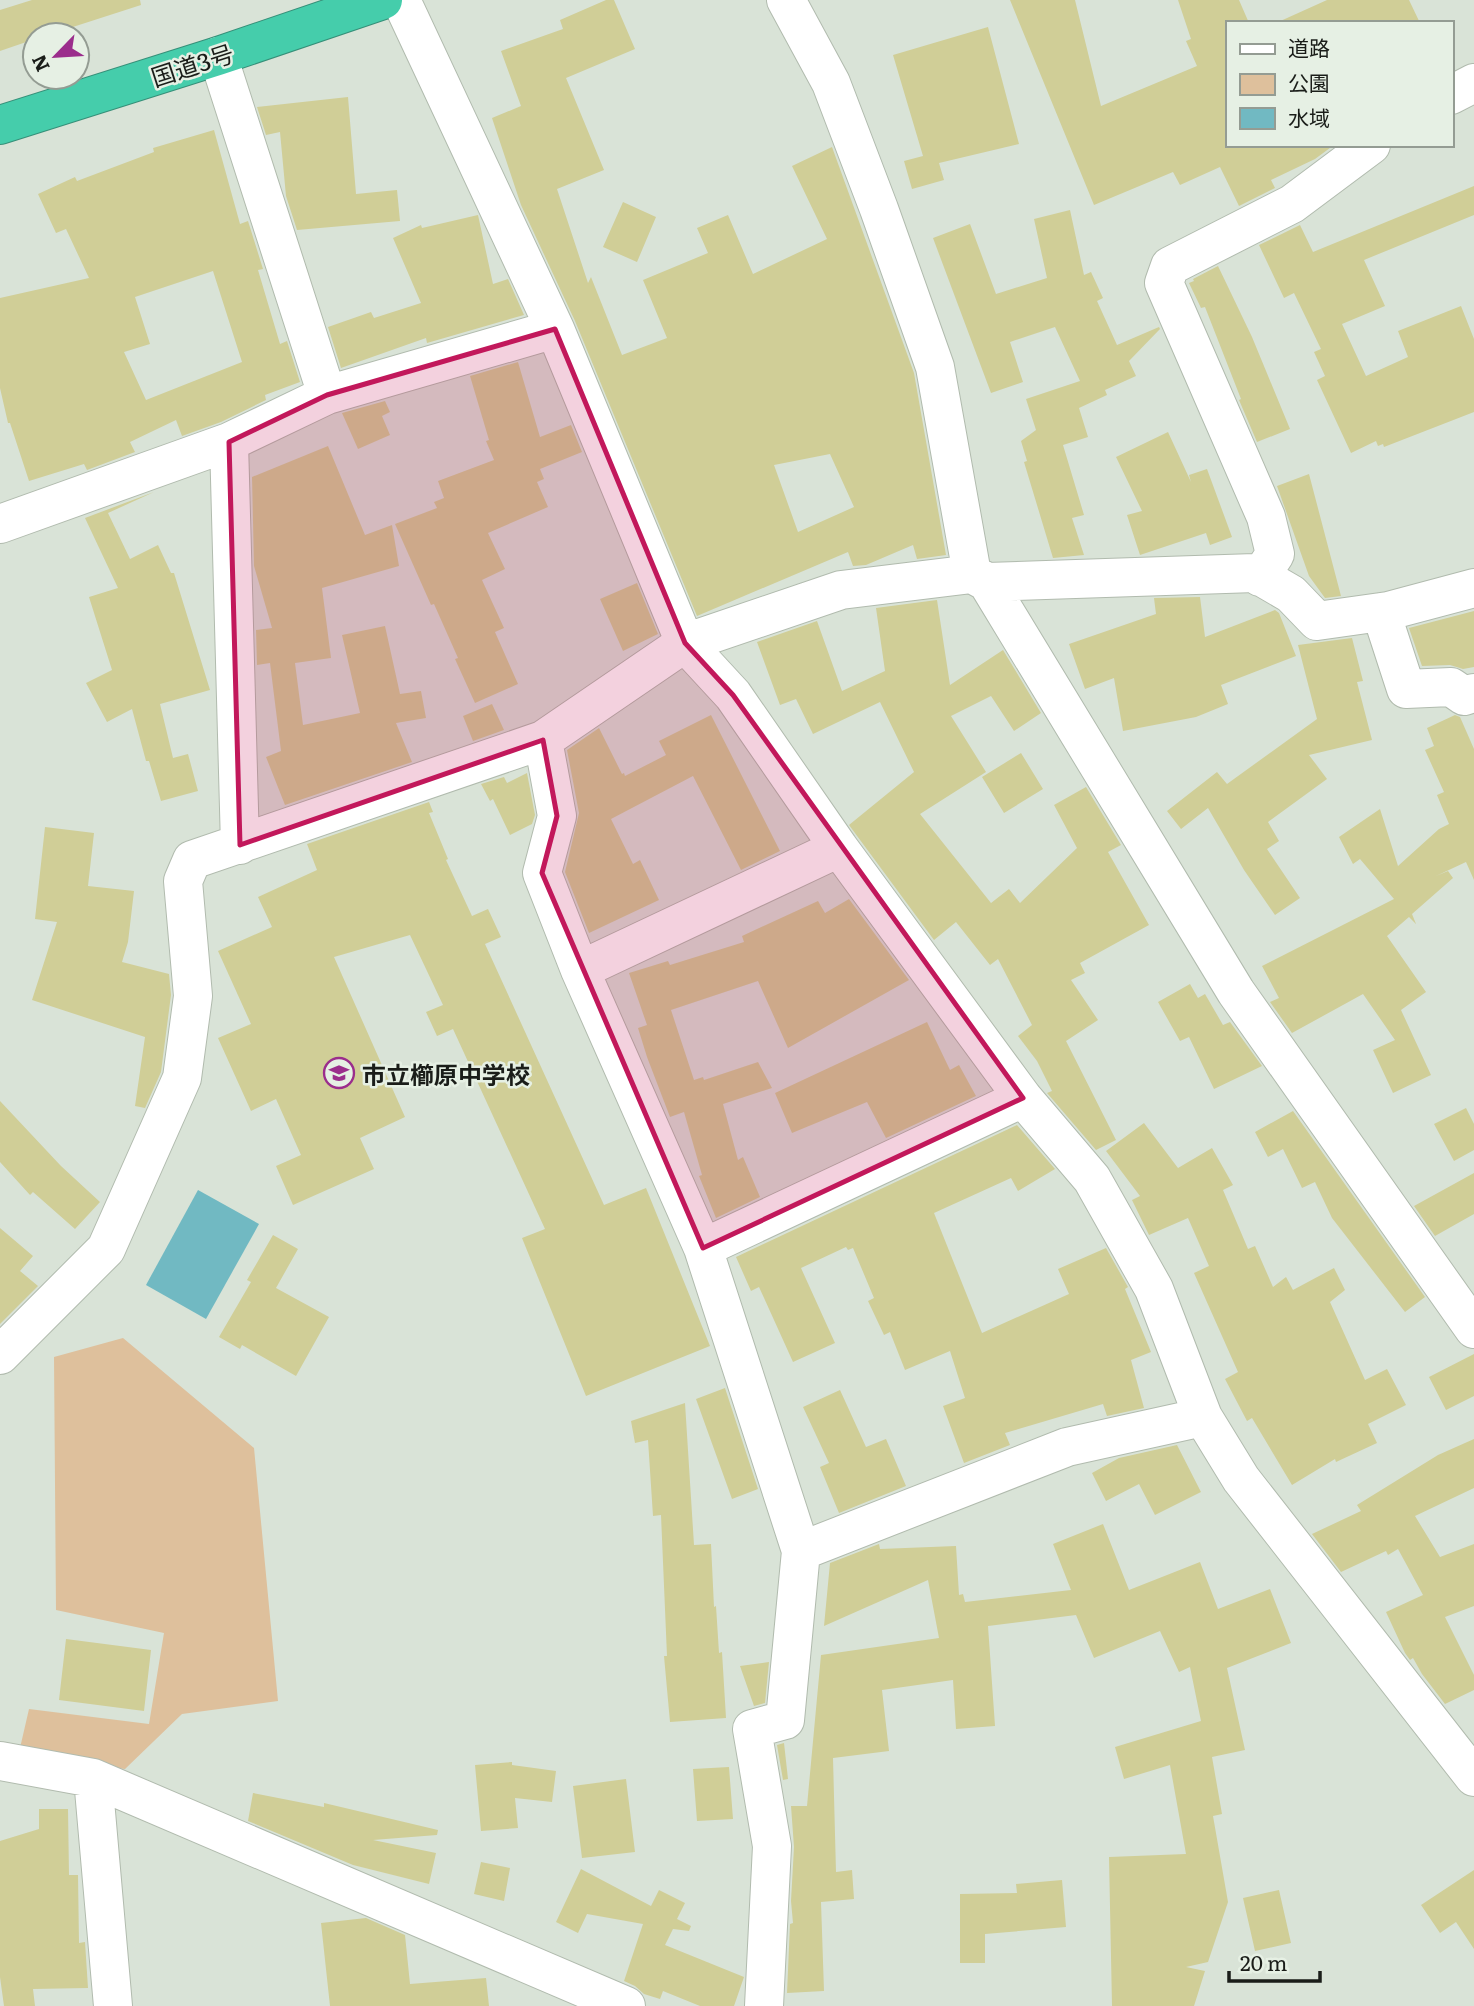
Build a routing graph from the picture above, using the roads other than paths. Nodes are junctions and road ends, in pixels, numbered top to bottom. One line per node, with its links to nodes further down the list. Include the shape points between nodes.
1 (383, 0): 4 (highway, 国道3号)
2 (401, 0): 9 (street)
3 (786, 0): 14 (street, via 831,83 935,367)
4 (218, 56): 7 (highway, 国道3号); 10 (street)
5 (1474, 83): 6 (street)
6 (1453, 94)
7 (0, 125)
8 (1368, 147): 13 (street, via 1292,204 1170,266 1164,283 1265,517 1275,554)
9 (555, 329): 10 (street); 17 (street)
10 (327, 395): 11 (street)
11 (229, 442): 12 (street); 20 (street)
12 (0, 524)
13 (1260, 577): 14 (street, via 1255,573); 16 (street, via 1291,594 1318,621)
14 (979, 578): 17 (street, via 841,590); 25 (street, via 1236,992)
15 (1474, 588): 16 (street)
16 (1381, 612): 18 (street, via 1406,689 1451,687 1464,696)
17 (685, 643): 19 (street); 21 (street, via 733,695)
18 (1474, 693)
19 (543, 740): 20 (street); 22 (street, via 557,816 542,873)
20 (240, 845): 26 (street, via 192,860 183,881 192,996 182,1078 106,1249)
21 (839, 848): 22 (street); 23 (street)
22 (580, 970): 24 (street)
23 (1023, 1098): 24 (street); 27 (street, via 1092,1179 1154,1289)
24 (704, 1248): 28 (street)
25 (1474, 1329)
26 (0, 1356)
27 (1203, 1417): 28 (street, via 1067,1447); 30 (street, via 1241,1479)
28 (801, 1551): 34 (street, via 785,1720 752,1729 772,1846)
29 (0, 1761): 31 (street)
30 (1474, 1777)
31 (93, 1778): 32 (street); 33 (street)
32 (113, 2006)
33 (626, 2006)
34 (764, 2006)

